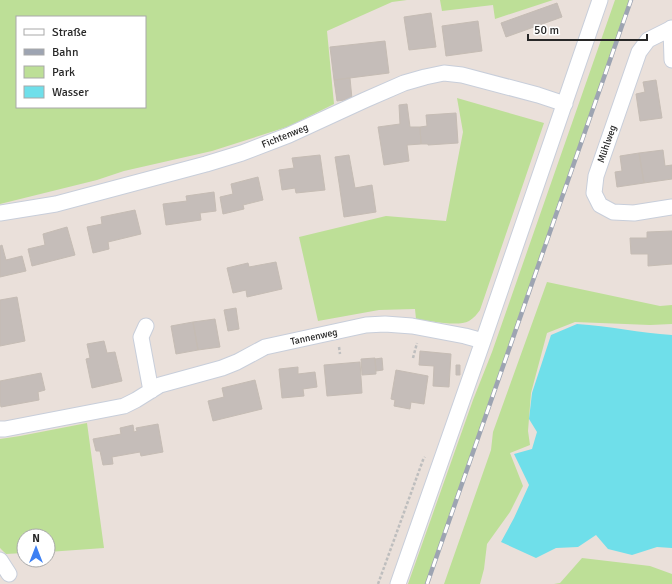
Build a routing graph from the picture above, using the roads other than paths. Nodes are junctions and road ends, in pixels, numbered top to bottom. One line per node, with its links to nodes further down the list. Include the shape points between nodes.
1 (600, 0): 4 (street)
2 (671, 28): 3 (street, Mühlweg); 5 (street, Mühlweg, via 648,40 639,52 596,176 594,193 600,205 613,212 634,213)
3 (672, 60)
4 (565, 104): 6 (street, Fichtenweg, via 462,75 444,73 404,84 289,135 235,155 56,204); 8 (street)
5 (672, 207)
6 (0, 213)
7 (146, 326): 9 (street, via 141,336)
8 (483, 340): 9 (street, Tannenweg, via 412,326 366,325 265,347 222,368 160,385); 13 (street)
9 (151, 390): 10 (street, Tannenweg, via 124,406)
10 (0, 429)
11 (0, 560): 12 (street)
12 (9, 574)
13 (398, 584)

